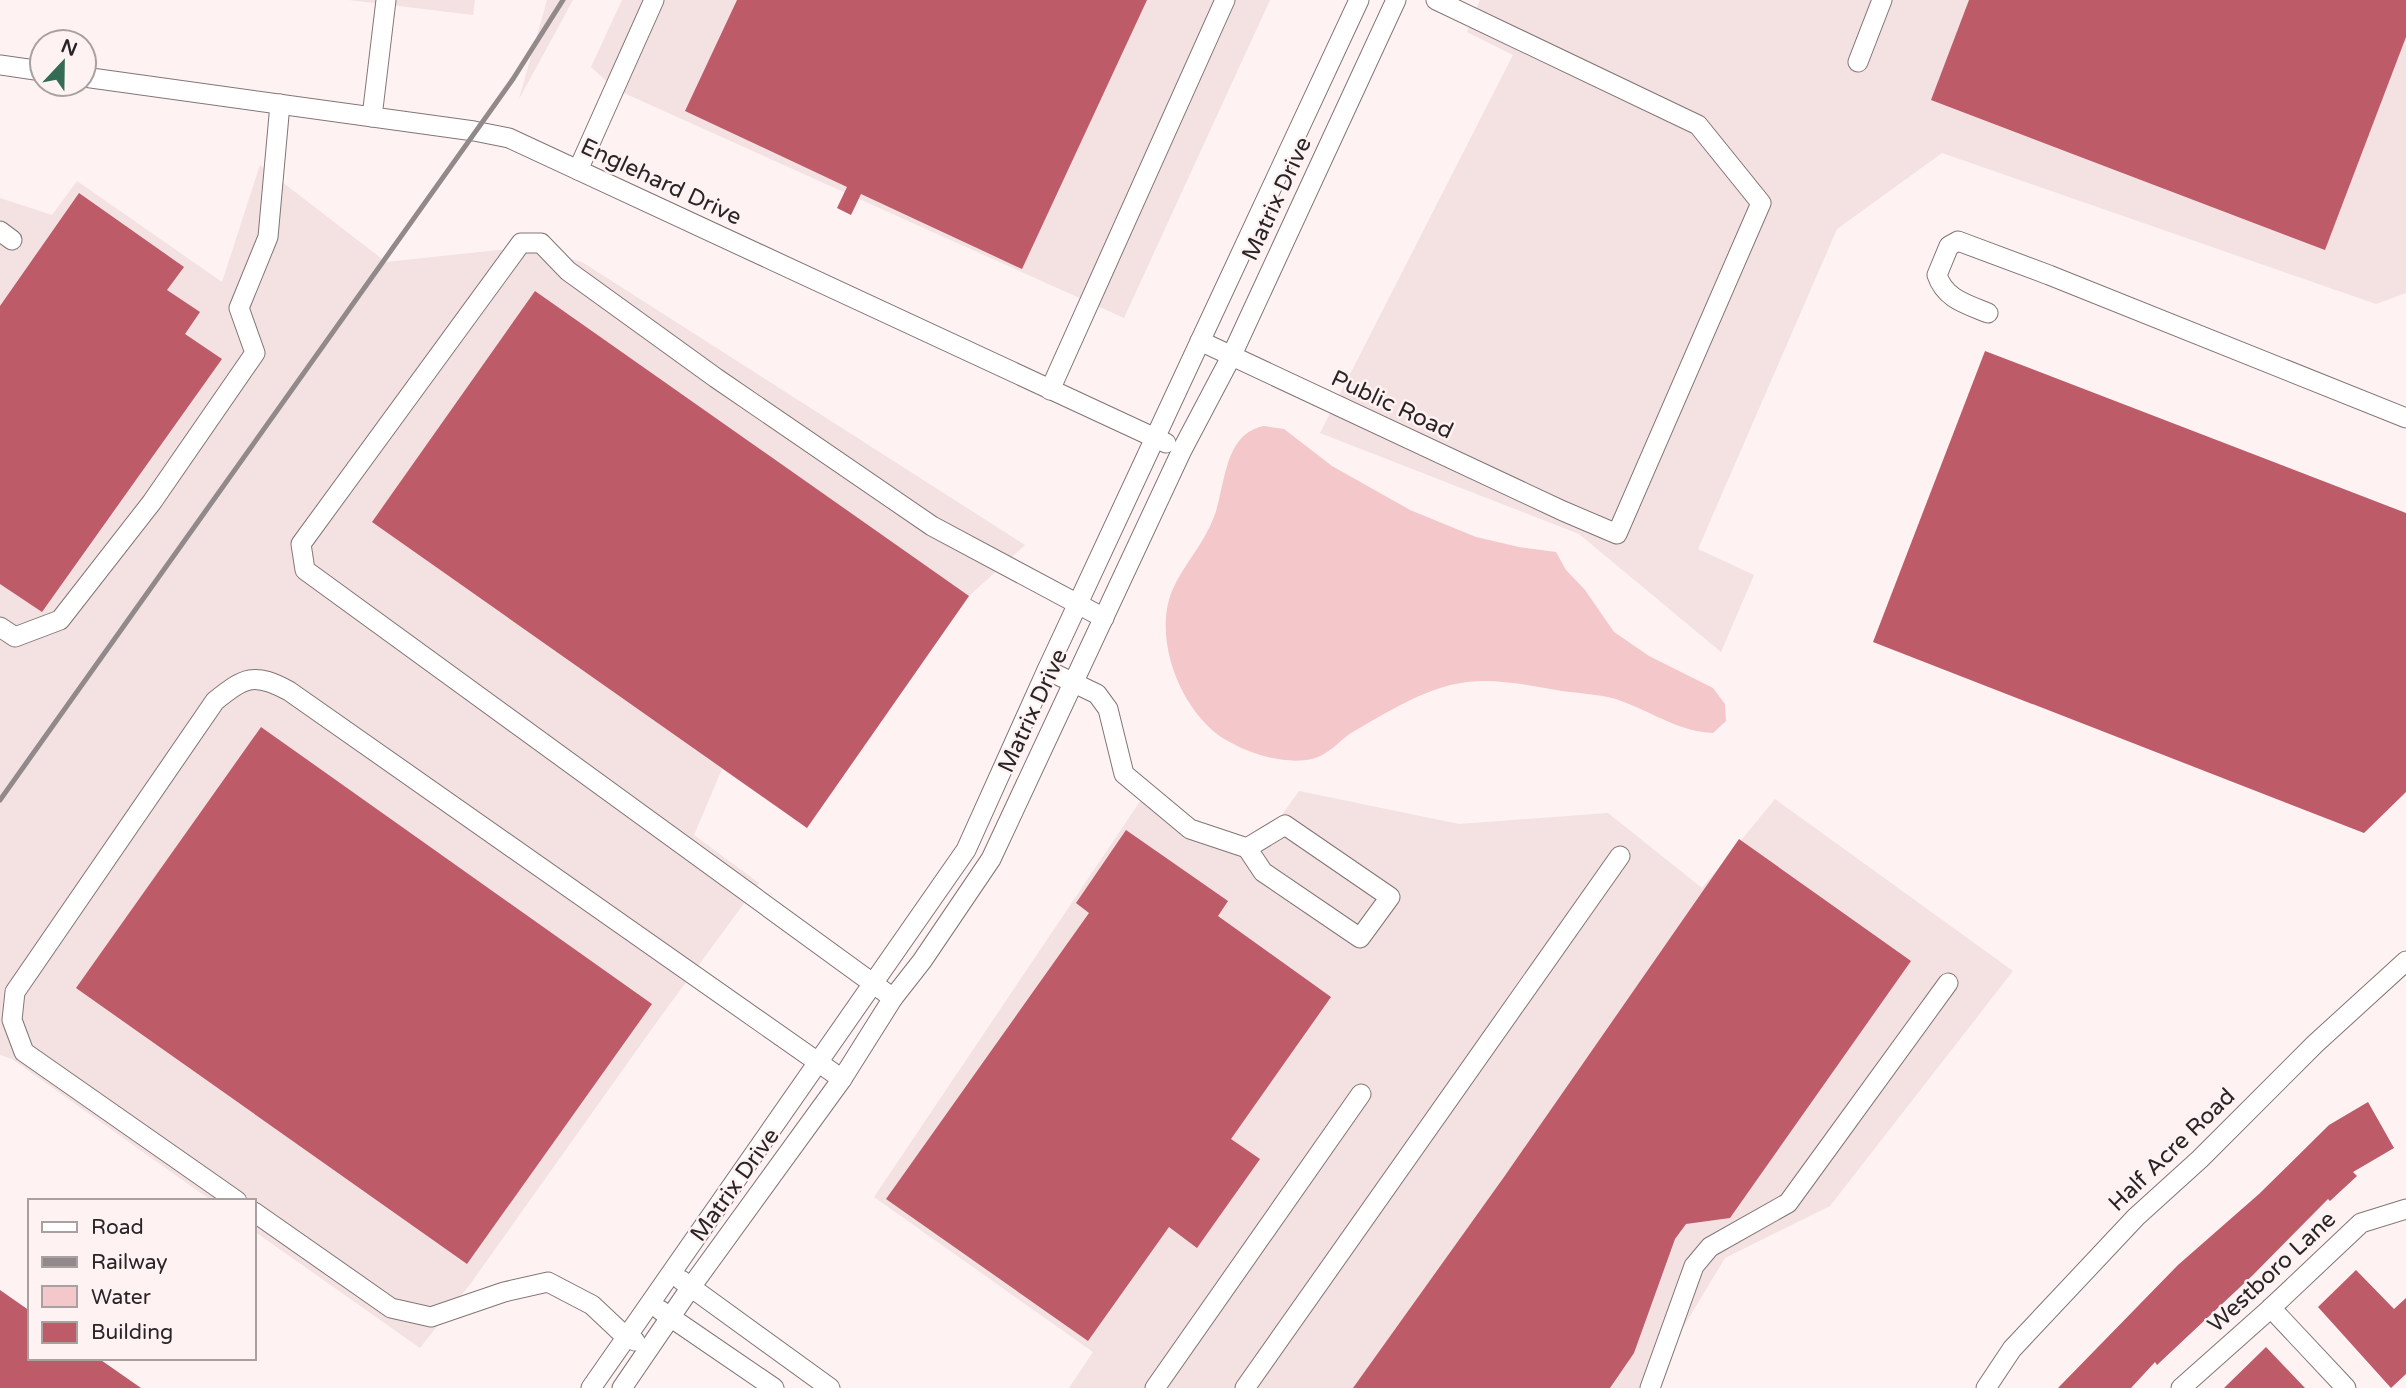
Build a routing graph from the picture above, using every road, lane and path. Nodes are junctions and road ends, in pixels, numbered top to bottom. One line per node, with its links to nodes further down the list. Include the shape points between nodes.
1 (386, 0): 13 (street)
2 (654, 0): 14 (street)
3 (1225, 0): 18 (street)
4 (1359, 0): 16 (street, Matrix Drive)
5 (1396, 0): 17 (street, Matrix Drive)
6 (1436, 0): 17 (street, Public Road, via 1698,125 1761,203 1617,534)
7 (1882, 0): 8 (street)
8 (1858, 62)
9 (0, 65): 10 (street)
10 (28, 69)
11 (98, 79): 12 (street, Englehard Drive)
12 (280, 104): 13 (street, Englehard Drive); 24 (street, via 268,237 239,308 255,353 152,502 60,620 15,637)
13 (372, 117): 14 (street, Englehard Drive, via 509,138)
14 (578, 170): 18 (street, Englehard Drive)
15 (1988, 313): 19 (street, via 1949,296 1940,283 1937,275 1948,246 1958,241 2049,275)
16 (1200, 341): 17 (street, Public Road); 20 (street, Matrix Drive)
17 (1231, 357): 21 (street, Matrix Drive)
18 (1050, 390): 20 (street, Englehard Drive)
19 (2406, 418)
20 (1156, 438): 21 (street, Englehard Drive); 22 (street, Matrix Drive)
21 (1182, 450): 23 (street, Matrix Drive)
22 (1078, 605): 23 (street); 25 (street, Matrix Drive); 30 (street, via 932,526 857,476 568,271 541,243 521,243 301,544 305,569)
23 (1104, 618): 26 (street, Matrix Drive)
24 (0, 627)
25 (1047, 670): 26 (street); 30 (street, Matrix Drive, via 966,850)
26 (1073, 683): 27 (street, via 1097,694 1108,709 1124,774 1190,829); 32 (street, Matrix Drive, via 991,859)
27 (1247, 848): 27 (street, via 1284,825 1390,897 1360,938 1264,872)
28 (1620, 856): 51 (street)
29 (2406, 961): 53 (street, Half Acre Road, via 2136,1217 2012,1349)
30 (873, 983): 32 (street); 33 (street, Matrix Drive)
31 (1948, 983): 52 (street, via 1788,1203 1710,1247 1694,1266)
32 (893, 998): 34 (street, Matrix Drive)
33 (820, 1061): 34 (street); 36 (street, via 289,691 267,679 239,682 215,701 15,992 12,1020 24,1052); 39 (street, Matrix Drive)
34 (842, 1079): 40 (street, Matrix Drive)
35 (1361, 1094): 50 (street)
36 (234, 1199)
37 (2406, 1209): 42 (street, Westboro Lane, via 2361,1223)
38 (256, 1213): 44 (street, via 391,1308 431,1317 548,1282 592,1305)
39 (670, 1274): 40 (street); 41 (street, Matrix Drive)
40 (691, 1287): 43 (street, Matrix Drive); 49 (street)
41 (651, 1303): 43 (street); 44 (street, Matrix Drive)
42 (2271, 1308): 54 (street, Westboro Lane); 55 (street)
43 (670, 1317): 45 (street, Matrix Drive); 48 (street)
44 (626, 1337): 45 (street); 46 (street, Matrix Drive)
45 (648, 1349): 47 (street, Matrix Drive)
46 (591, 1388)
47 (622, 1388)
48 (774, 1388)
49 (830, 1388)
50 (1154, 1388)
51 (1245, 1388)
52 (1650, 1388)
53 (1986, 1388)
54 (2181, 1388)
55 (2346, 1388)

